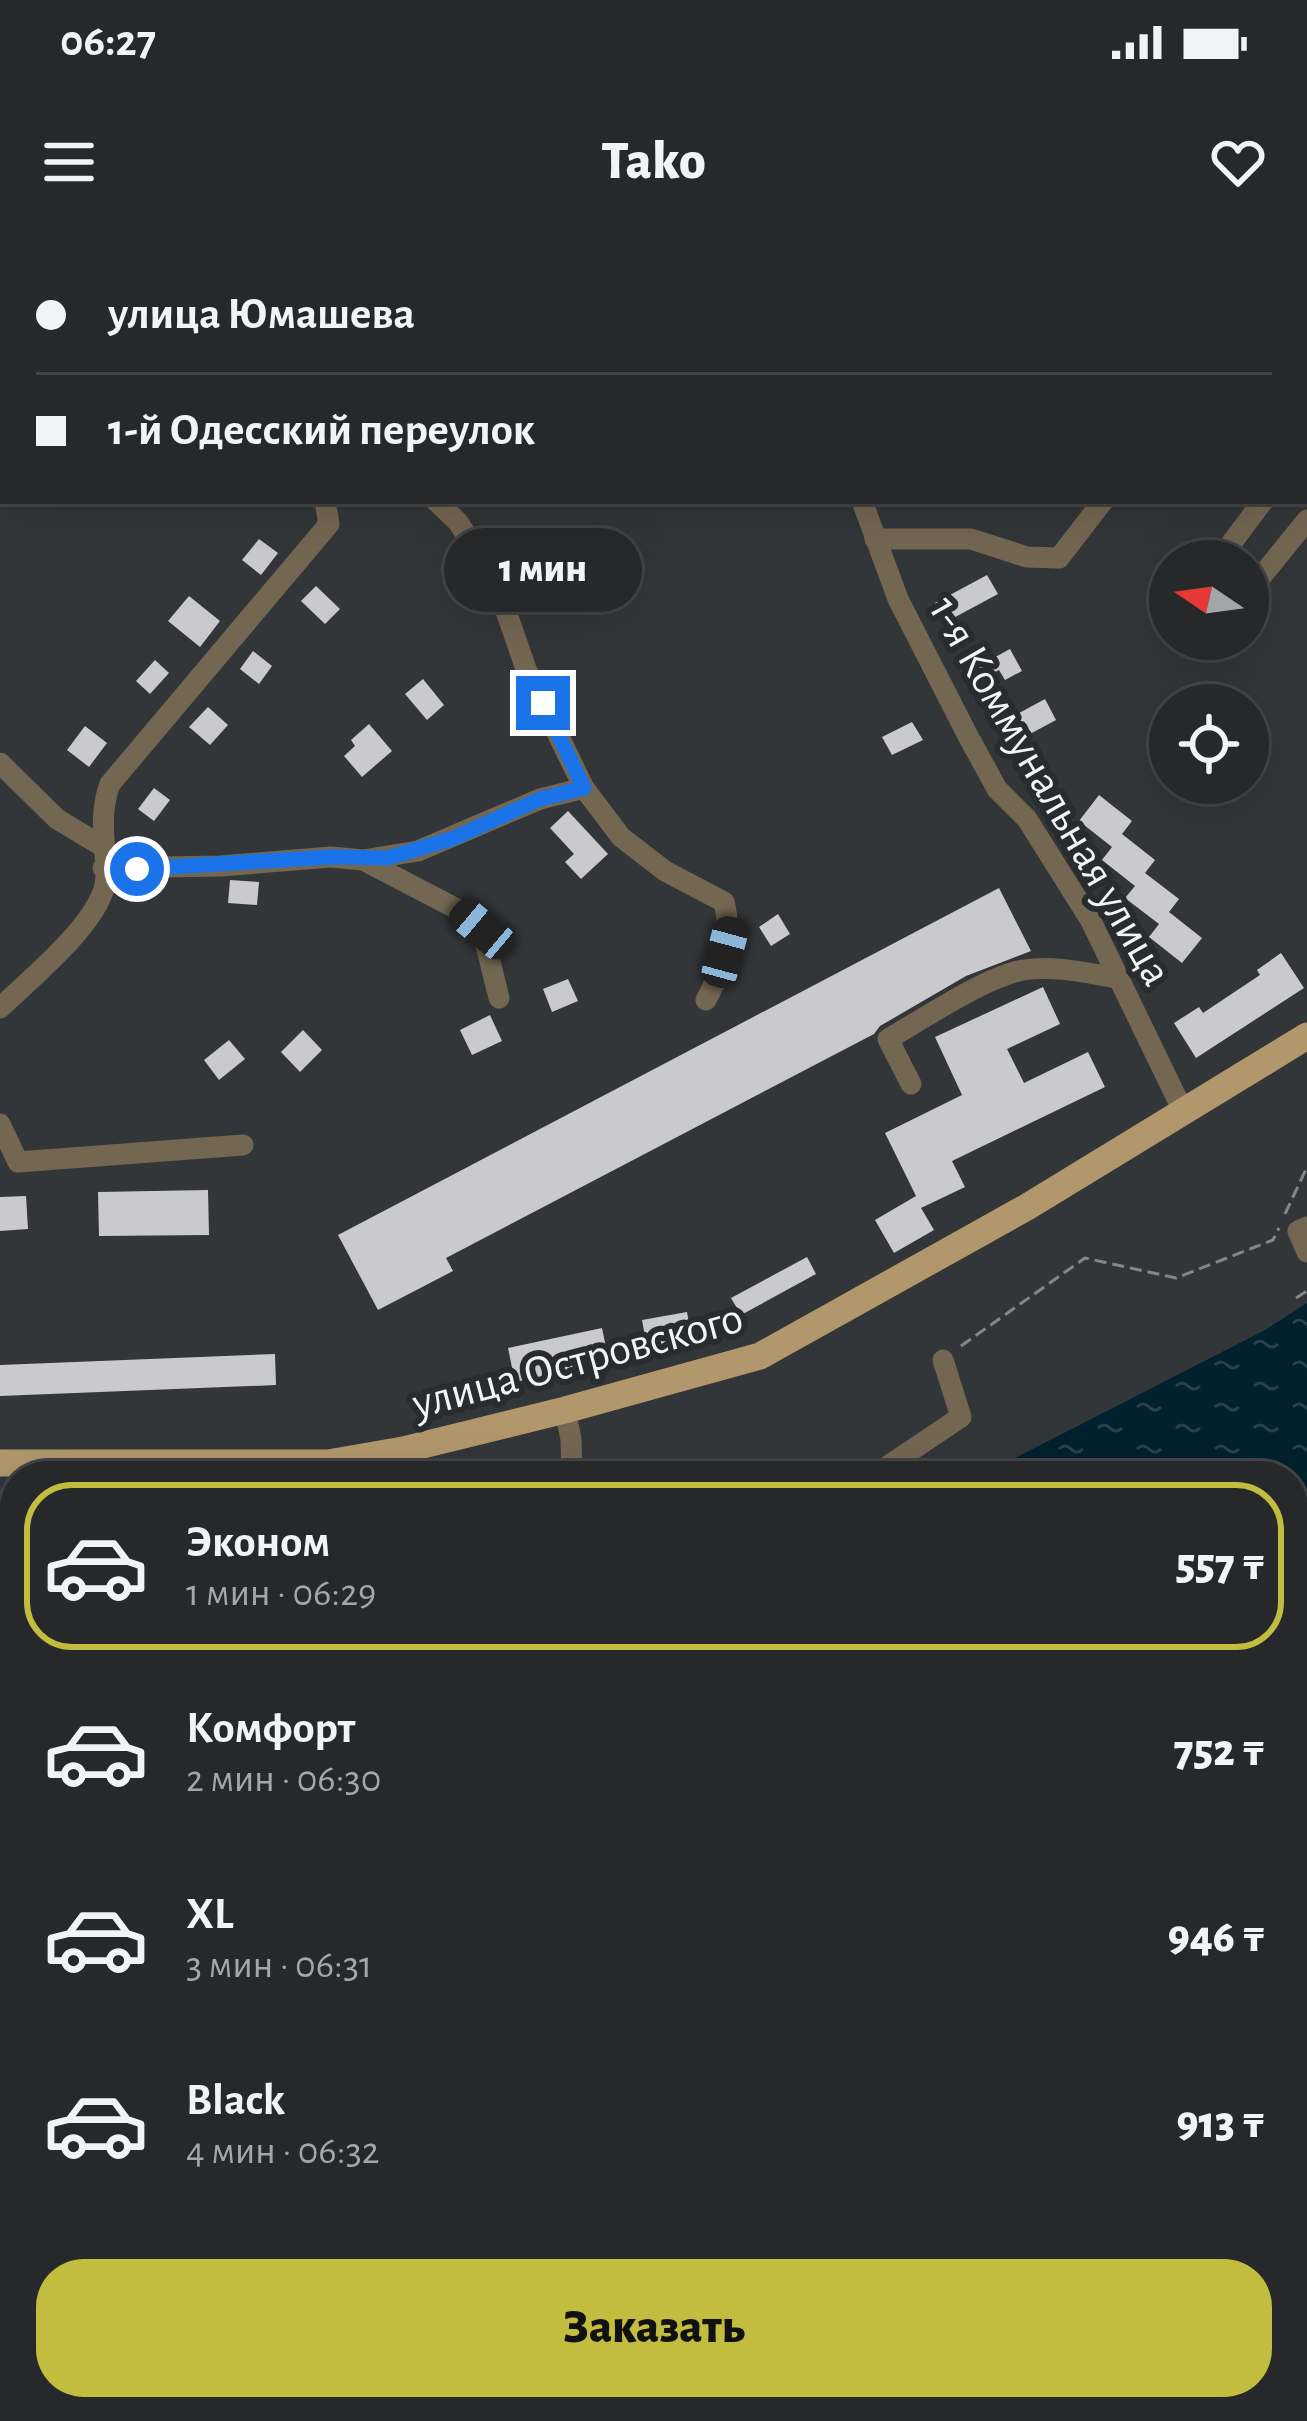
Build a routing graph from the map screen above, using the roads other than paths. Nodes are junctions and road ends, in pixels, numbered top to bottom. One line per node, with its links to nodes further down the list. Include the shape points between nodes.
1 (439, 504): 11 (street, via 496,581 526,669)
2 (863, 504): 7 (street, 1-я Коммунальная улица)
3 (1100, 504): 7 (street, via 1059,558 971,539)
4 (1261, 504): 8 (street)
5 (332, 508): 12 (street, via 110,784)
6 (1307, 520): 9 (street)
7 (875, 539): 14 (street, 1-я Коммунальная улица, via 997,790 1038,836)
8 (1234, 540)
9 (1269, 567)
10 (0, 763): 12 (street)
11 (584, 788): 13 (street, via 418,851); 16 (street, via 621,838 724,902 731,928)
12 (103, 856): 13 (street, via 220,866); 17 (street, via 106,877 88,919)
13 (363, 860): 15 (street, via 482,929)
14 (1118, 978): 19 (street, via 1020,970 973,992 888,1039); 20 (street, 1-я Коммунальная улица)
15 (499, 998)
16 (706, 1000)
17 (0, 1008)
18 (1307, 1036): 20 (main road, улица Островского)
19 (911, 1084)
20 (1184, 1113): 27 (main road, улица Островского, via 760,1356)
21 (0, 1124): 23 (street)
22 (243, 1145): 23 (street)
23 (9, 1162)
24 (1307, 1227): 25 (street, via 1298,1231)
25 (1307, 1252)
26 (943, 1360): 30 (street, via 961,1417)
27 (565, 1410): 28 (main road, улица Островского); 29 (street)
28 (334, 1461)
29 (572, 1461)
30 (895, 1461)

